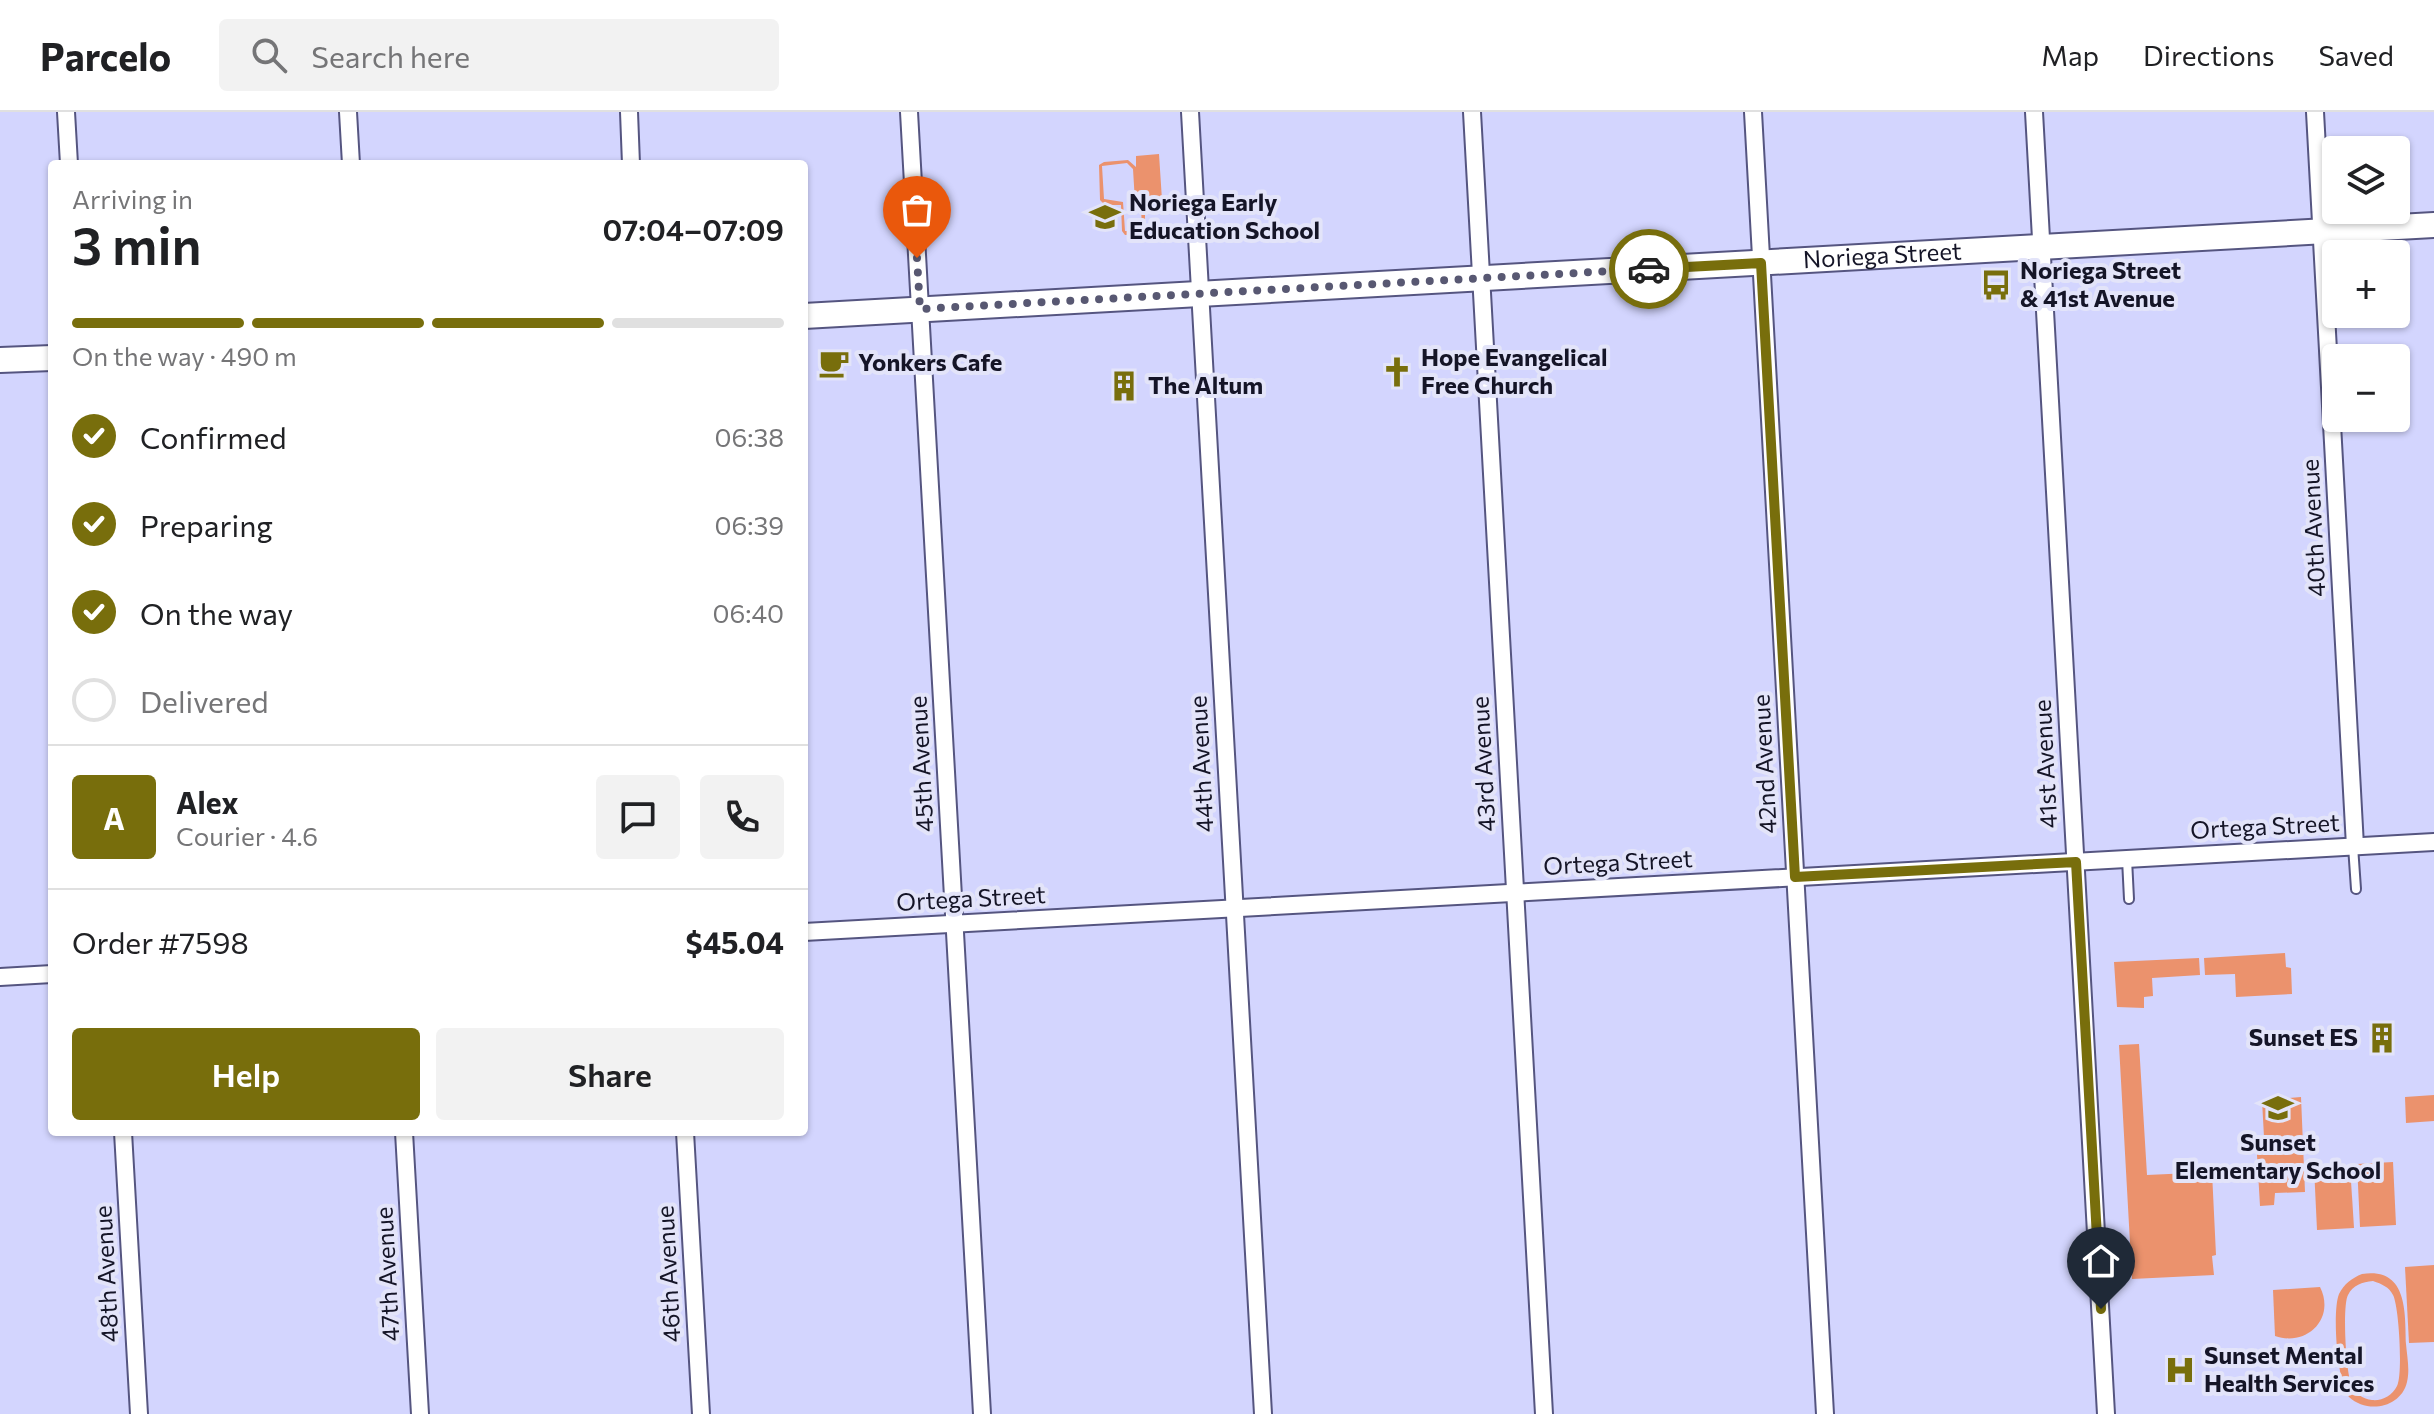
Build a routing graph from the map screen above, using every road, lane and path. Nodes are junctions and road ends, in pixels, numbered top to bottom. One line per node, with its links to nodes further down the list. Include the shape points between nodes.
1 (66, 112): 10 (street)
2 (348, 112): 11 (street)
3 (629, 112): 12 (street)
4 (909, 112): 19 (street, 45th Avenue)
5 (1190, 112): 18 (street, 44th Avenue)
6 (1472, 112): 17 (street, 43rd Avenue)
7 (1753, 112): 16 (street, 42nd Avenue)
8 (2034, 112): 15 (street, 41st Avenue)
9 (2315, 112): 14 (street, 40th Avenue)
10 (69, 160)
11 (351, 160)
12 (631, 160)
13 (2434, 225): 14 (street, Noriega Street)
14 (2321, 232): 15 (street, Noriega Street); 24 (street, 40th Avenue)
15 (2041, 247): 16 (street, Noriega Street); 26 (street, 41st Avenue)
16 (1761, 263): 17 (street, Noriega Street); 27 (street, 42nd Avenue)
17 (1481, 278): 18 (street, Noriega Street); 29 (street, 43rd Avenue)
18 (1201, 294): 19 (street, Noriega Street); 31 (street, 44th Avenue)
19 (920, 309): 20 (street, Noriega Street); 32 (street, 45th Avenue)
20 (808, 316)
21 (48, 358): 22 (street)
22 (0, 360)
23 (2434, 842): 24 (street, Ortega Street)
24 (2354, 846): 25 (street, Ortega Street); 28 (lane)
25 (2127, 859): 26 (street, Ortega Street); 30 (lane)
26 (2076, 862): 27 (street, Ortega Street); 46 (street, 41st Avenue)
27 (1795, 877): 29 (street, Ortega Street); 45 (street, 42nd Avenue)
28 (2356, 889)
29 (1515, 893): 31 (street, Ortega Street); 44 (street, 43rd Avenue)
30 (2129, 899)
31 (1235, 908): 32 (street, Ortega Street); 43 (street, 44th Avenue)
32 (954, 924): 33 (street, Ortega Street); 42 (street, 45th Avenue)
33 (808, 932)
34 (48, 974): 35 (street)
35 (0, 977)
36 (123, 1136): 39 (street, 48th Avenue)
37 (404, 1136): 40 (street, 47th Avenue)
38 (685, 1136): 41 (street, 46th Avenue)
39 (139, 1414)
40 (420, 1414)
41 (701, 1414)
42 (982, 1414)
43 (1263, 1414)
44 (1544, 1414)
45 (1825, 1414)
46 (2106, 1414)

